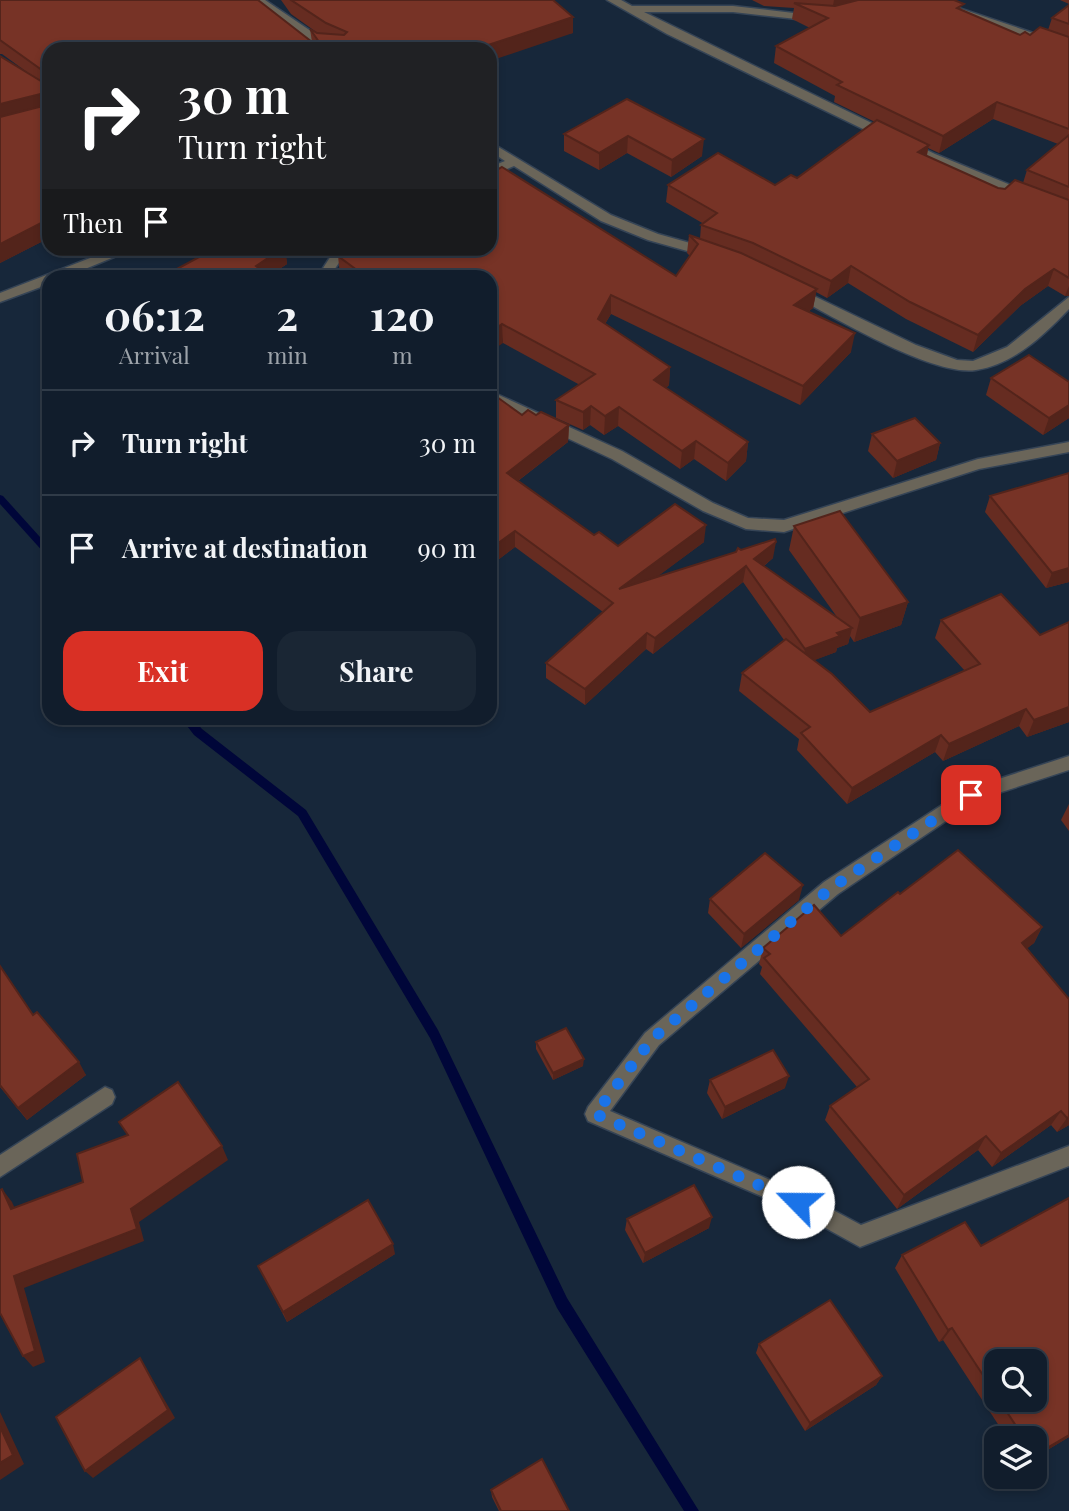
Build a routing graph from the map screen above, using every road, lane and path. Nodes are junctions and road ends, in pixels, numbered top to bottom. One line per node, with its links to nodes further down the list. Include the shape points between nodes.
1 (258, 0): 7 (street)
2 (613, 0): 5 (street)
3 (910, 0): 4 (street)
4 (923, 0): 8 (street)
5 (629, 9): 6 (street, via 733,9); 12 (street, via 931,157)
6 (832, 17)
7 (311, 42)
8 (1069, 49)
9 (497, 150): 10 (street)
10 (516, 161): 11 (street); 14 (street, via 606,218)
11 (497, 169)
12 (1069, 214)
13 (109, 256): 15 (street)
14 (725, 259)
15 (73, 270)
16 (42, 282): 18 (street)
17 (779, 283): 20 (street, via 937,360 972,367 1002,357)
18 (0, 299)
19 (1069, 301): 20 (street)
20 (1064, 316)
21 (497, 399): 22 (street, via 746,523 784,526 978,464)
22 (1069, 447)
23 (1069, 763): 25 (street, via 971,795 831,888 652,1039 595,1114 798,1202 860,1236)
24 (105, 1097): 26 (street)
25 (1069, 1156)
26 (0, 1167)

